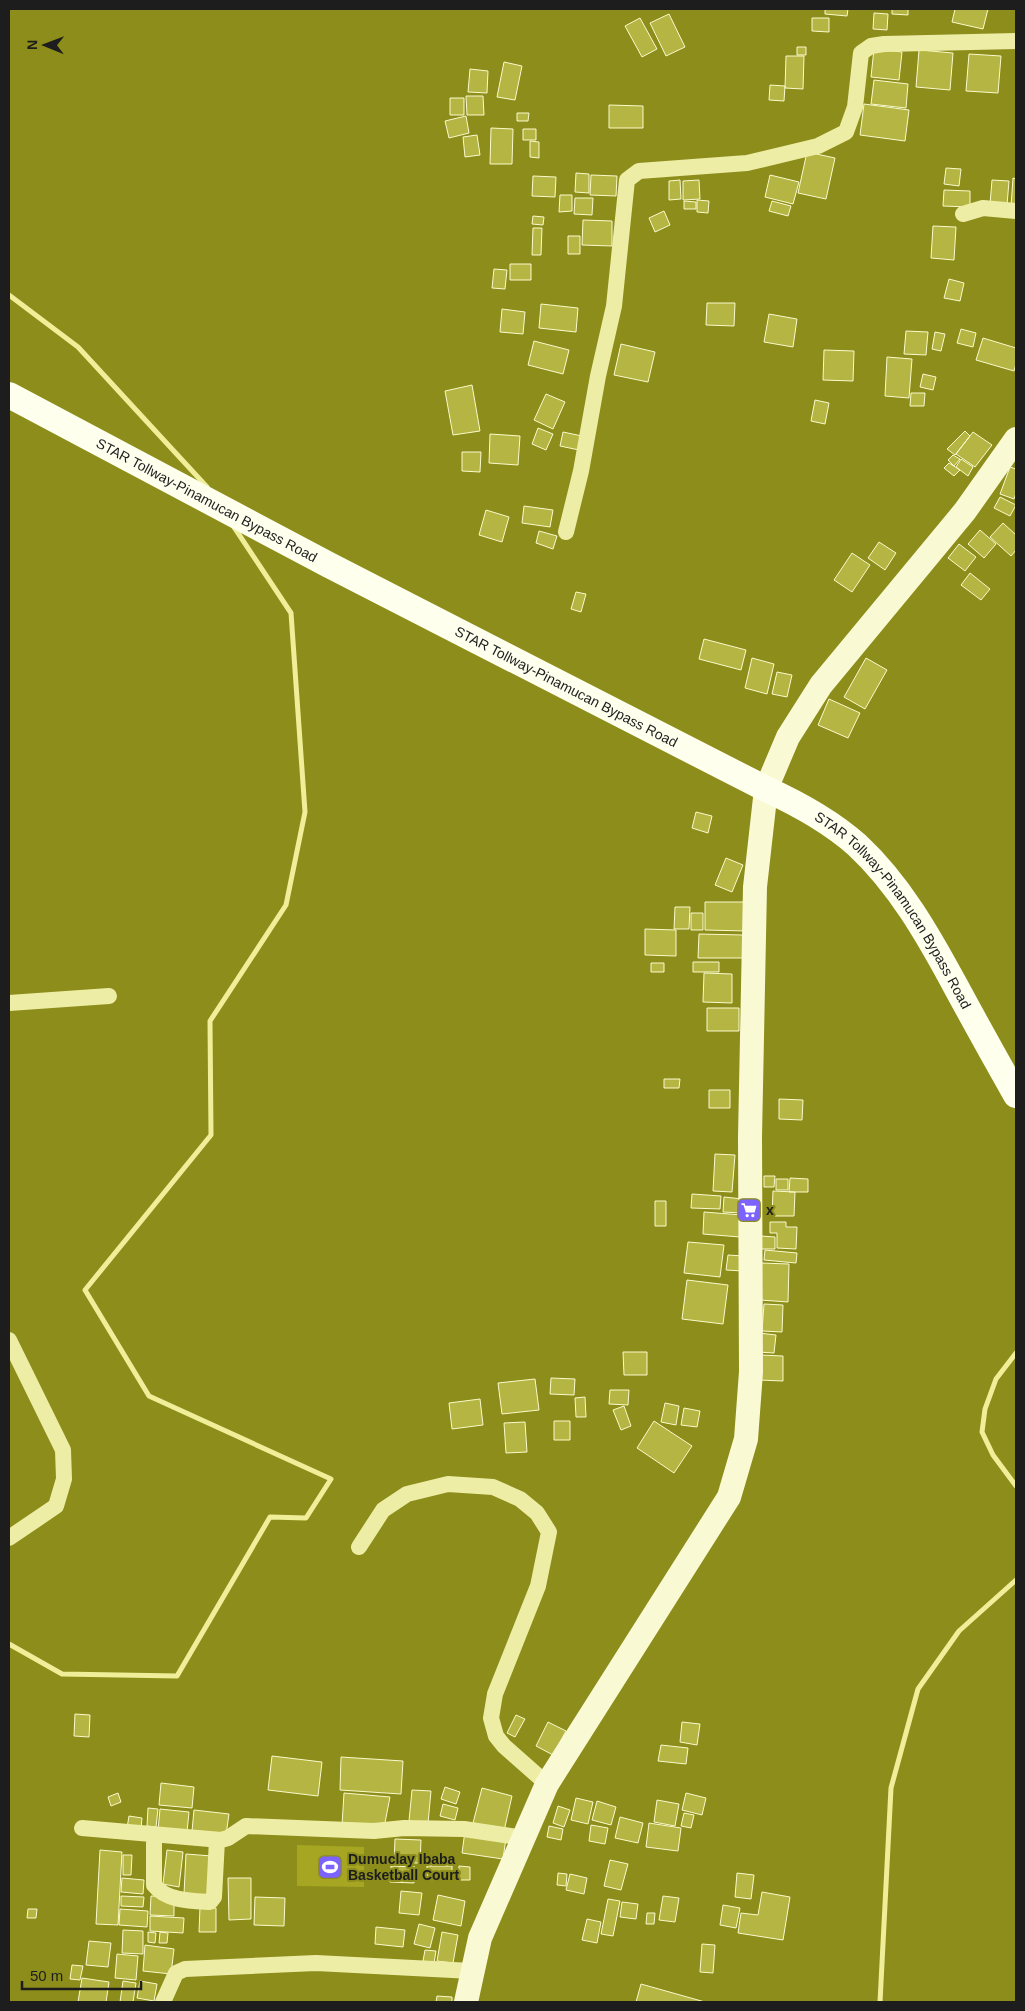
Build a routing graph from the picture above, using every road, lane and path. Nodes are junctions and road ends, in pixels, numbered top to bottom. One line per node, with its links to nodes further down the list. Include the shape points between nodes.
1 (1016, 41): 6 (street, via 871,46 861,54 856,107 846,132 818,146 747,162 639,171 627,180 614,306)
2 (1016, 211): 3 (street, via 983,208)
3 (963, 214)
4 (9, 395): 7 (main road, STAR Tollway-Pinamucan Bypass Road, via 329,565)
5 (1016, 439): 7 (street, via 965,511 821,685 788,737)
6 (566, 532)
7 (766, 789): 10 (main road, STAR Tollway-Pinamucan Bypass Road, via 828,822 882,873 927,934); 14 (street, via 755,887 750,1118 751,1372 746,1439 730,1497)
8 (109, 996): 9 (street)
9 (9, 1002)
10 (1016, 1095)
11 (9, 1340): 12 (street, via 62,1450 64,1479 56,1506)
12 (9, 1538)
13 (359, 1546): 14 (street, via 383,1510 407,1494 448,1484 493,1487 520,1499 537,1512 549,1532 538,1586 496,1694 490,1718 496,1736 504,1746)
14 (547, 1784): 17 (street)
15 (82, 1828): 16 (street)
16 (154, 1834): 18 (street); 18 (street, via 154,1885 164,1894 189,1901 210,1902 214,1897)
17 (524, 1838): 18 (street, via 464,1829 374,1831 246,1826 228,1838); 19 (street, via 480,1938)
18 (217, 1840)
19 (472, 1971): 20 (street, via 316,1963 185,1969 176,1973); 21 (street)
20 (163, 2002)
21 (466, 2002)

